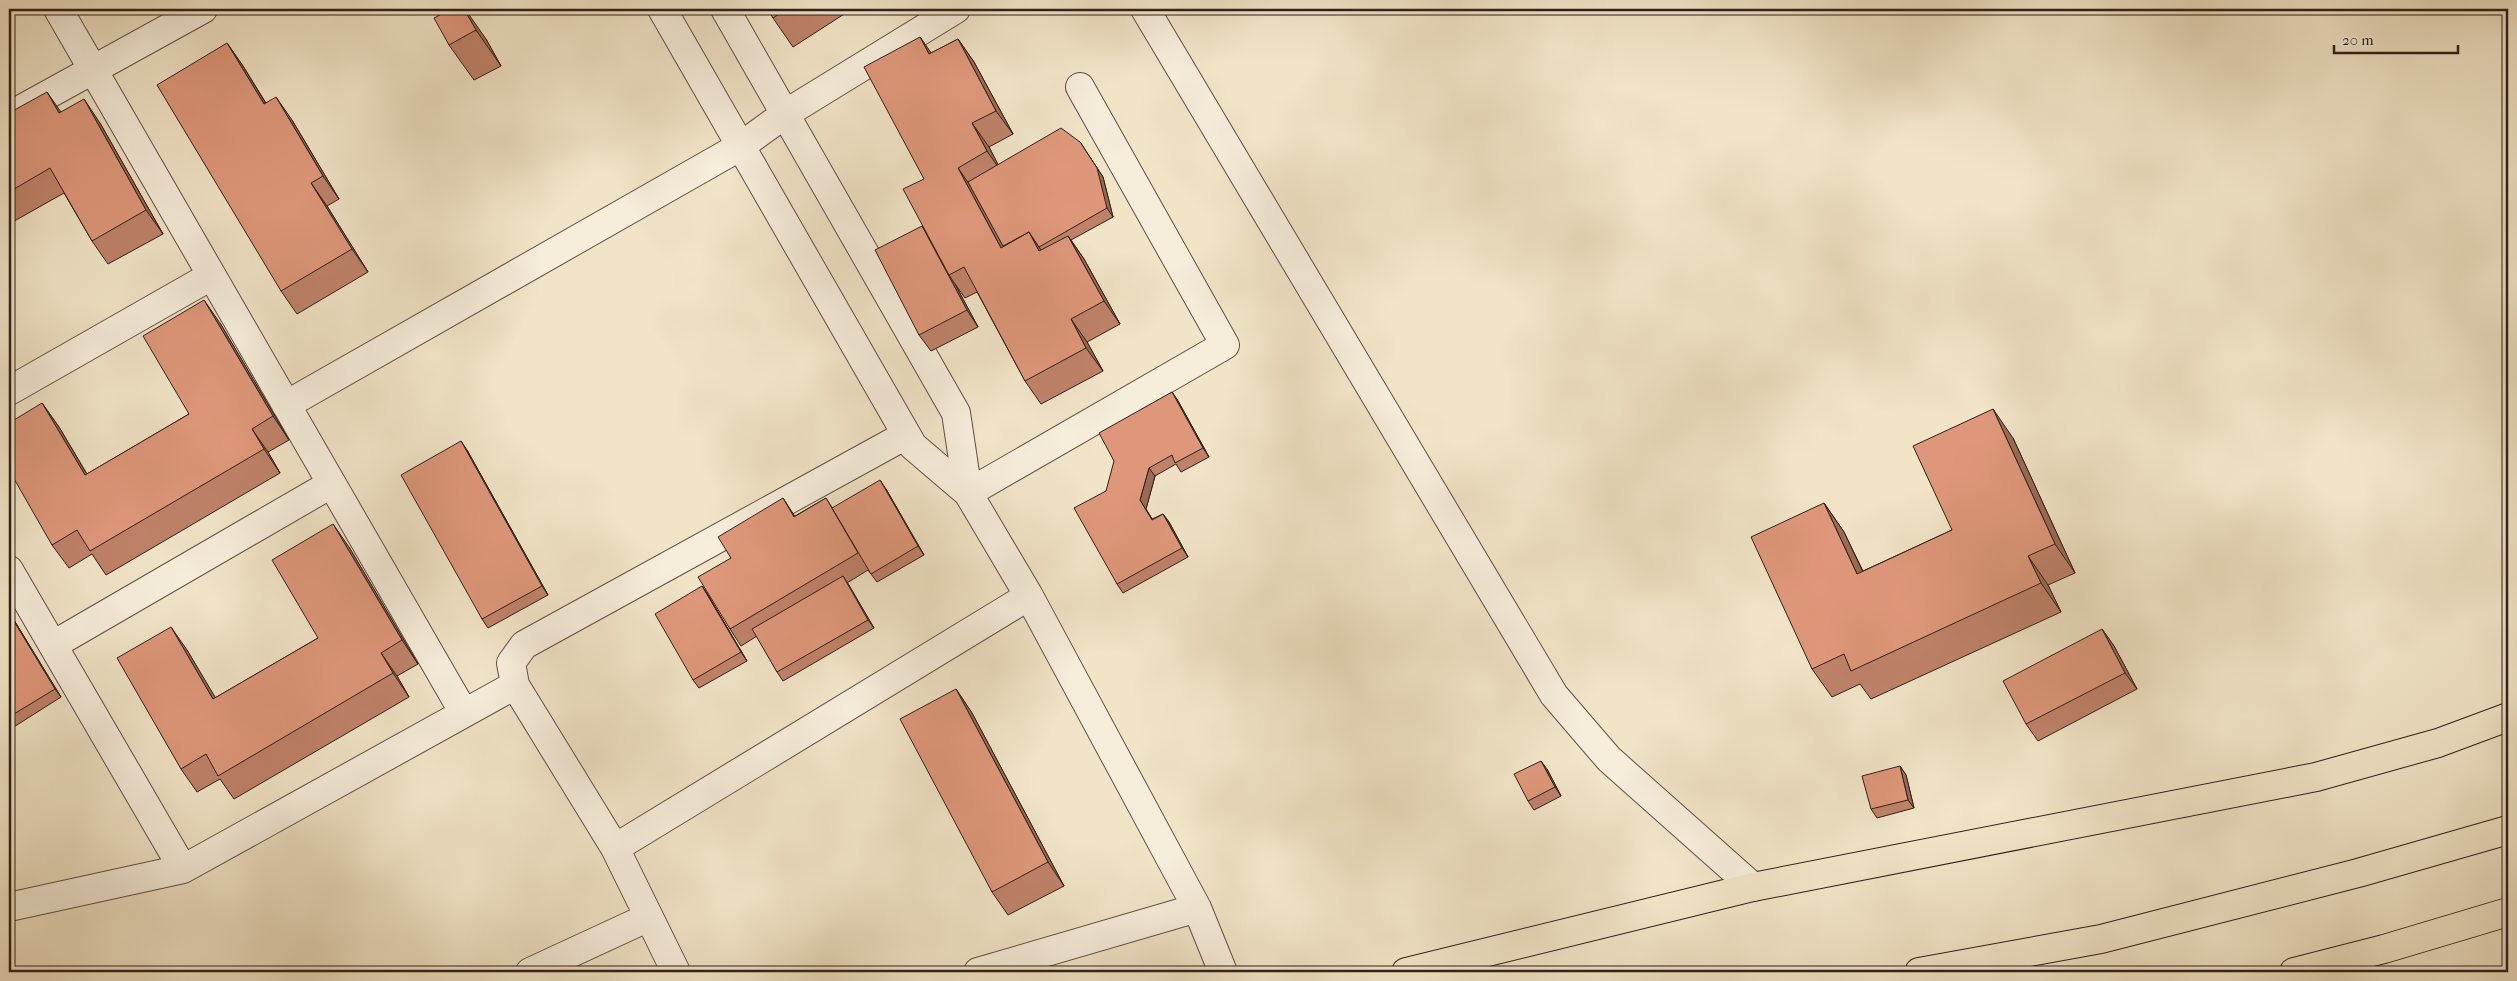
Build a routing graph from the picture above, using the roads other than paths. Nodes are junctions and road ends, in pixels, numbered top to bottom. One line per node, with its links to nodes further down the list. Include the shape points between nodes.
1 (58, 9): 7 (street)
2 (203, 9): 7 (street)
3 (662, 9): 11 (street)
4 (725, 9): 9 (street)
5 (956, 9): 9 (street)
6 (1144, 9): 27 (street, via 1554,695 1610,759)
7 (92, 71): 10 (street); 12 (street)
8 (1080, 87): 17 (street, via 1225,345)
9 (785, 114): 11 (street); 17 (street, via 956,413)
10 (9, 116)
11 (740, 146): 14 (street); 15 (street)
12 (211, 276): 13 (street); 14 (street)
13 (9, 391)
14 (286, 405): 16 (street)
15 (906, 435): 17 (street, via 913,446); 21 (street, via 524,645 511,663)
16 (331, 484): 20 (street); 22 (street)
17 (968, 493): 19 (street)
18 (9, 570): 20 (street)
19 (1029, 596): 25 (street); 29 (street)
20 (53, 645): 26 (street)
21 (514, 685): 22 (street); 25 (street)
22 (464, 713): 26 (street)
23 (2508, 717): 27 (main road, via 2438,743 2316,777)
24 (2508, 830): 37 (main road, via 2349,876 2102,939)
25 (615, 848): 31 (street)
26 (183, 869): 28 (street)
27 (1753, 887): 36 (main road)
28 (9, 907)
29 (1197, 908): 34 (street); 35 (street)
30 (2508, 912): 38 (main road)
31 (649, 917): 32 (street); 33 (street)
32 (530, 972)
33 (676, 972)
34 (978, 972)
35 (1223, 972)
36 (1406, 972)
37 (1919, 972)
38 (2294, 972)

